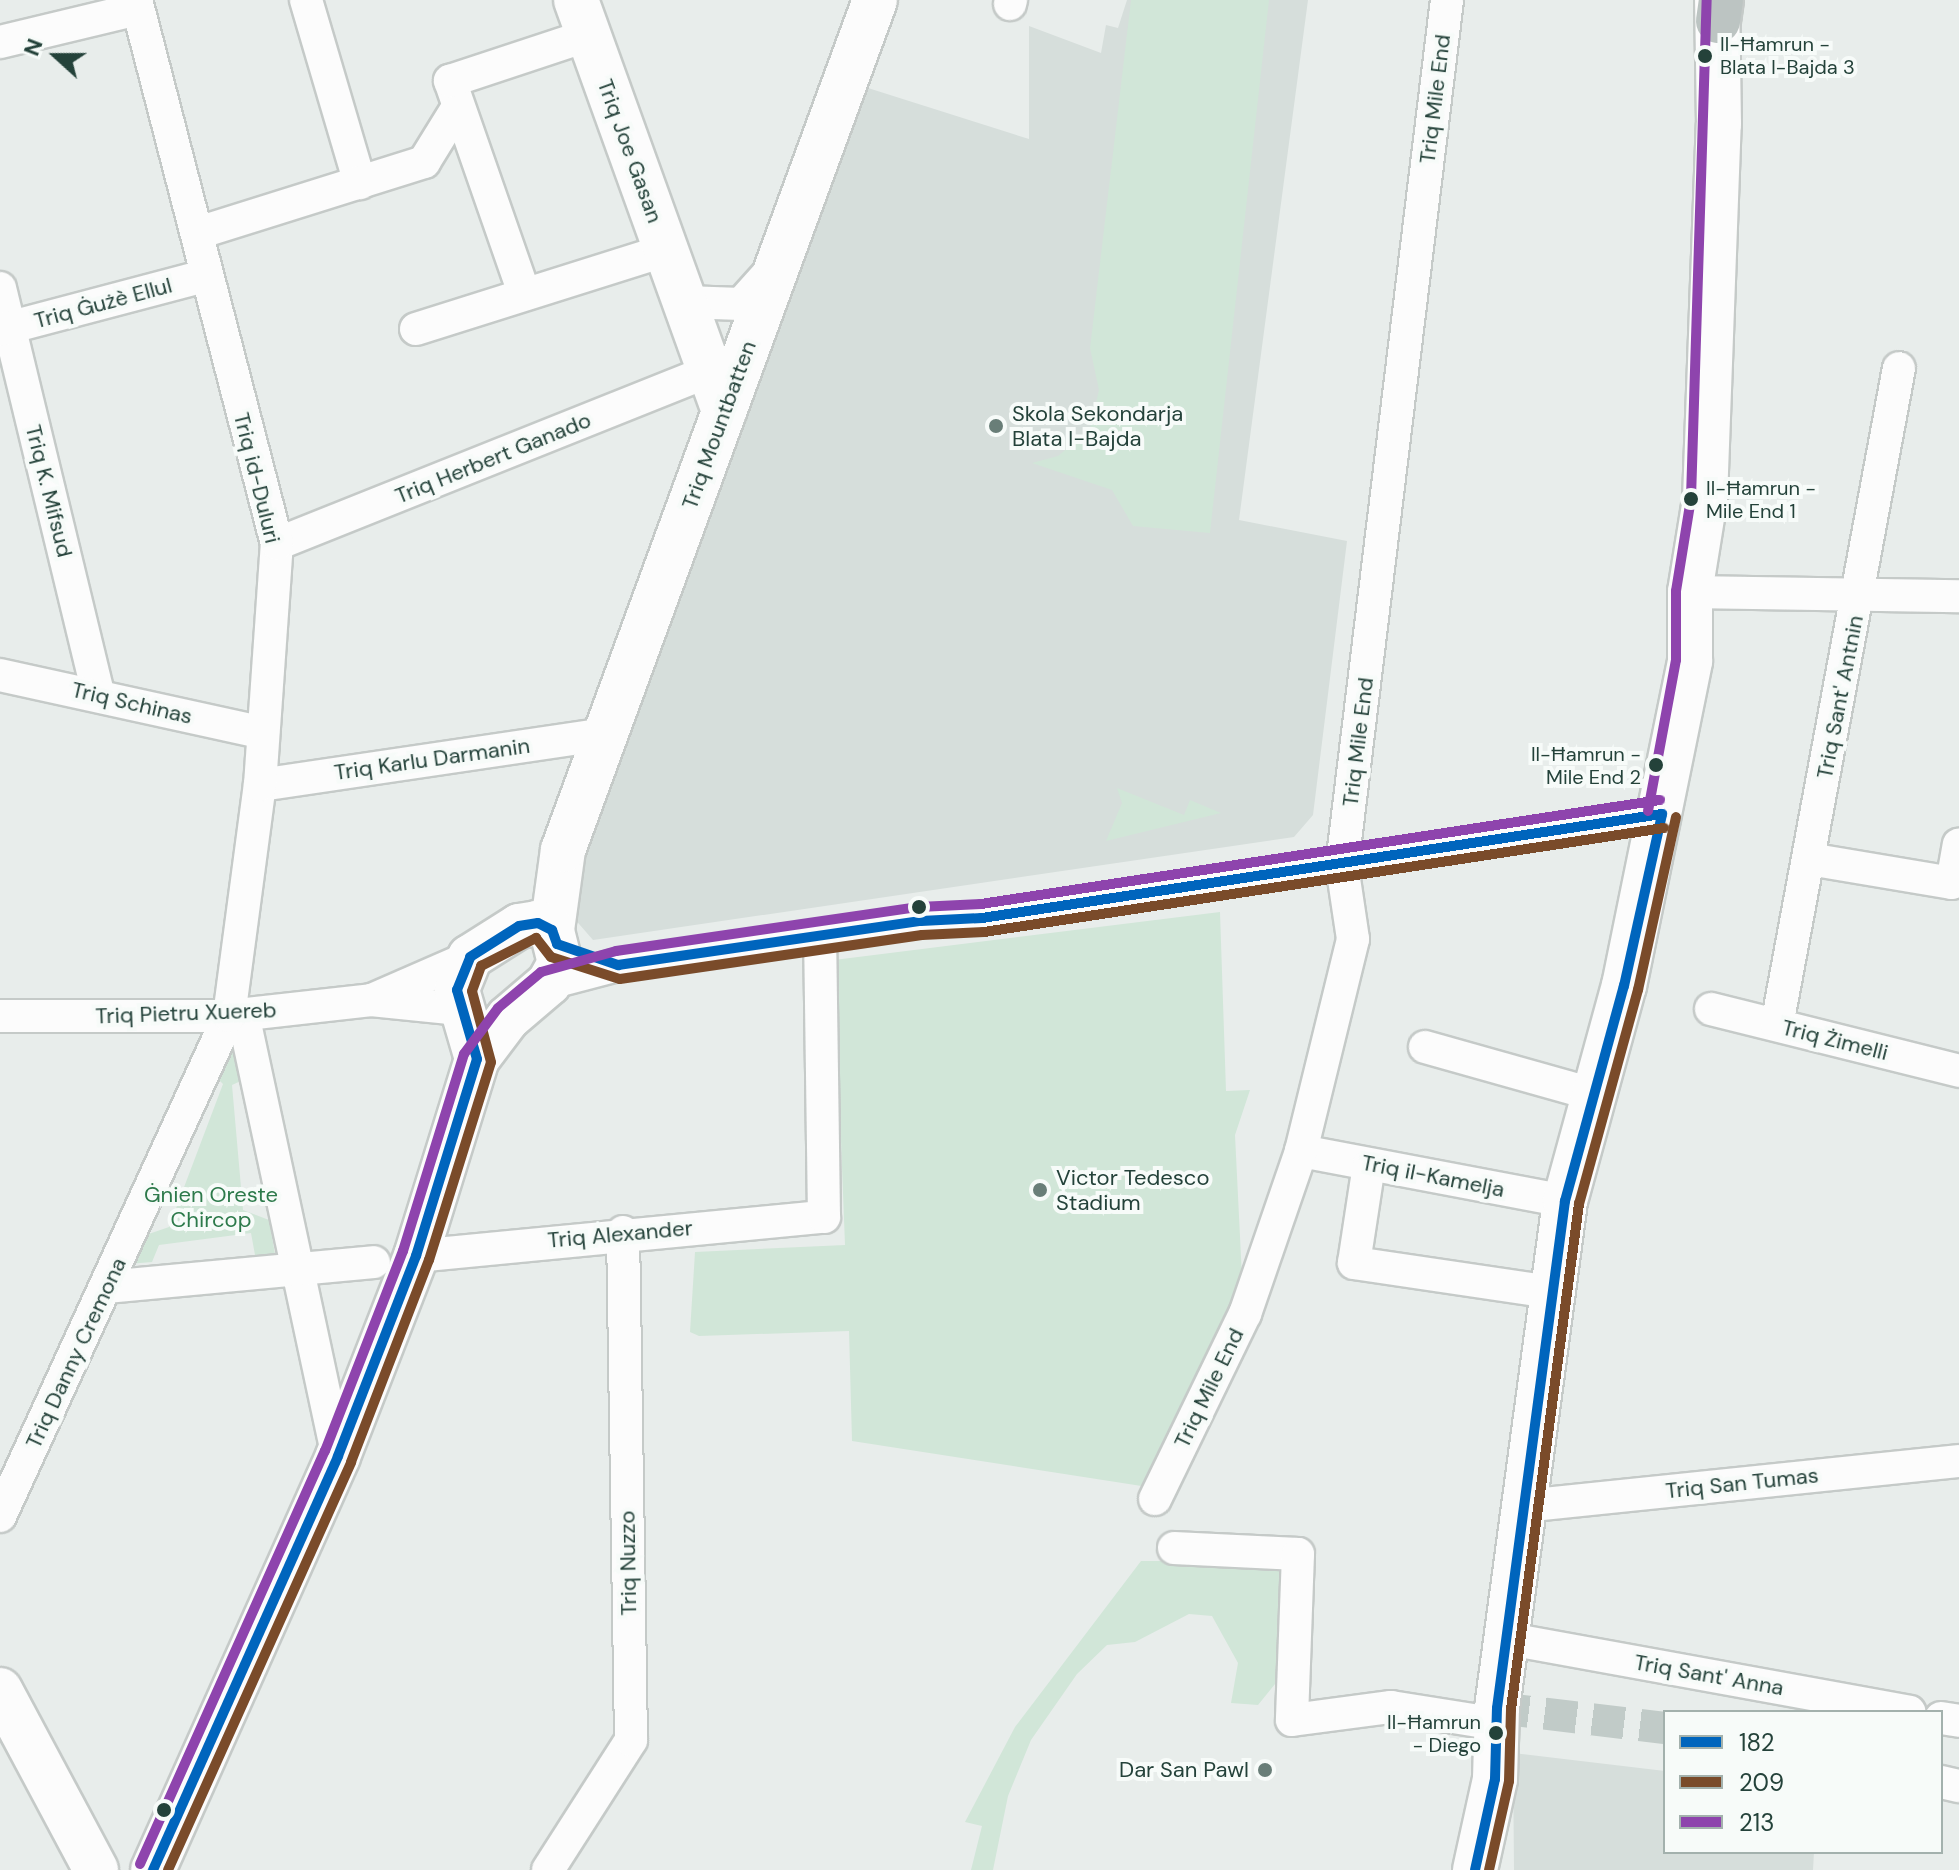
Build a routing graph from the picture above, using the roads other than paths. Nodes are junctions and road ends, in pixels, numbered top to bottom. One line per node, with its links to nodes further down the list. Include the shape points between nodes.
1 (306, 0): 9 (street)
2 (875, 0): 12 (street, Triq Mountbatten)
3 (1447, 0): 33 (street, Triq Mile End)
4 (136, 5): 7 (street); 10 (street, Triq id-Duluri)
5 (1719, 7): 22 (street, via 1705,499)
6 (582, 18): 8 (street); 11 (street, Triq Joe Gasan)
7 (0, 42)
8 (454, 94): 9 (street, via 424,162); 15 (street)
9 (360, 183): 10 (street)
10 (198, 233): 13 (street, Triq id-Duluri)
11 (666, 250): 15 (street); 16 (street, Triq Joe Gasan)
12 (778, 263): 16 (street, via 741,304); 20 (street, Triq Mountbatten)
13 (205, 276): 17 (street, Triq Ġużè Ellul); 21 (street, Triq id-Duluri)
14 (0, 288): 17 (street, Triq K. Mifsud)
15 (524, 293): 18 (street)
16 (685, 302): 20 (street, Triq Joe Gasan)
17 (5, 329): 26 (street, Triq K. Mifsud)
18 (416, 329)
19 (1899, 368): 24 (street, Triq Sant' Antnin)
20 (717, 391): 21 (street, Triq Herbert Ganado); 28 (street, Triq Mountbatten)
21 (277, 544): 27 (street, Triq id-Duluri)
22 (1690, 592): 24 (street); 30 (street, via 1690,661)
23 (1959, 596): 24 (street)
24 (1858, 597): 32 (street, Triq Sant' Antnin)
25 (0, 675): 26 (street, Triq Schinas)
26 (98, 694): 27 (street, Triq Schinas)
27 (263, 733): 29 (street, Triq id-Duluri)
28 (604, 734): 29 (street, Triq Karlu Darmanin); 35 (street, Triq Mountbatten, via 563,850)
29 (260, 785): 40 (street, Triq id-Duluri)
30 (1662, 814): 33 (street); 47 (street, via 1624,986)
31 (1959, 845): 32 (street, via 1952,883)
32 (1809, 859): 43 (street, Triq Sant' Antnin)
33 (1342, 865): 34 (street); 48 (street, Triq Mile End, via 1353,939)
34 (820, 938): 35 (street, via 618,965); 51 (street, Triq Alexander, via 824,1217)
35 (544, 946): 36 (street); 42 (street)
36 (470, 957): 37 (street, Triq Pietru Xuereb); 38 (street, via 457,990)
37 (371, 1000): 38 (street, Triq Pietru Xuereb); 40 (street, Triq Pietru Xuereb)
38 (460, 1009): 42 (street, via 487,1023); 45 (street)
39 (1711, 1009): 43 (street, Triq Żimelli)
40 (236, 1015): 41 (street, Triq Pietru Xuereb); 54 (street); 55 (street, Triq Danny Cremona)
41 (0, 1016)
42 (508, 1018): 45 (street)
43 (1777, 1025): 46 (street, Triq Żimelli)
44 (1425, 1047): 47 (street)
45 (477, 1059): 52 (street)
46 (1959, 1071)
47 (1592, 1094): 50 (street)
48 (1301, 1151): 49 (street, Triq il-Kamelja); 59 (street, Triq Mile End, via 1245,1314)
49 (1369, 1165): 50 (street, Triq il-Kamelja); 56 (street, via 1354,1263)
50 (1565, 1201): 56 (street)
51 (623, 1232): 52 (street, Triq Alexander); 69 (street, Triq Nuzzo, via 631,1740)
52 (416, 1256): 57 (street)
53 (374, 1262): 54 (street)
54 (298, 1268): 55 (street); 57 (street)
55 (106, 1287): 61 (street, Triq Danny Cremona)
56 (1551, 1292): 60 (street)
57 (338, 1456): 68 (street)
58 (1959, 1461): 60 (street, Triq San Tumas)
59 (1155, 1499)
60 (1524, 1506): 63 (street)
61 (0, 1516)
62 (1174, 1548): 66 (street, via 1298,1554 1292,1720 1391,1707)
63 (1509, 1639): 65 (street, Triq Sant' Anna); 66 (street)
64 (0, 1690): 67 (street)
65 (1898, 1710)
66 (1497, 1724): 70 (street, via 1495,1779)
67 (96, 1870)
68 (153, 1870)
69 (548, 1870)
70 (1475, 1870)

